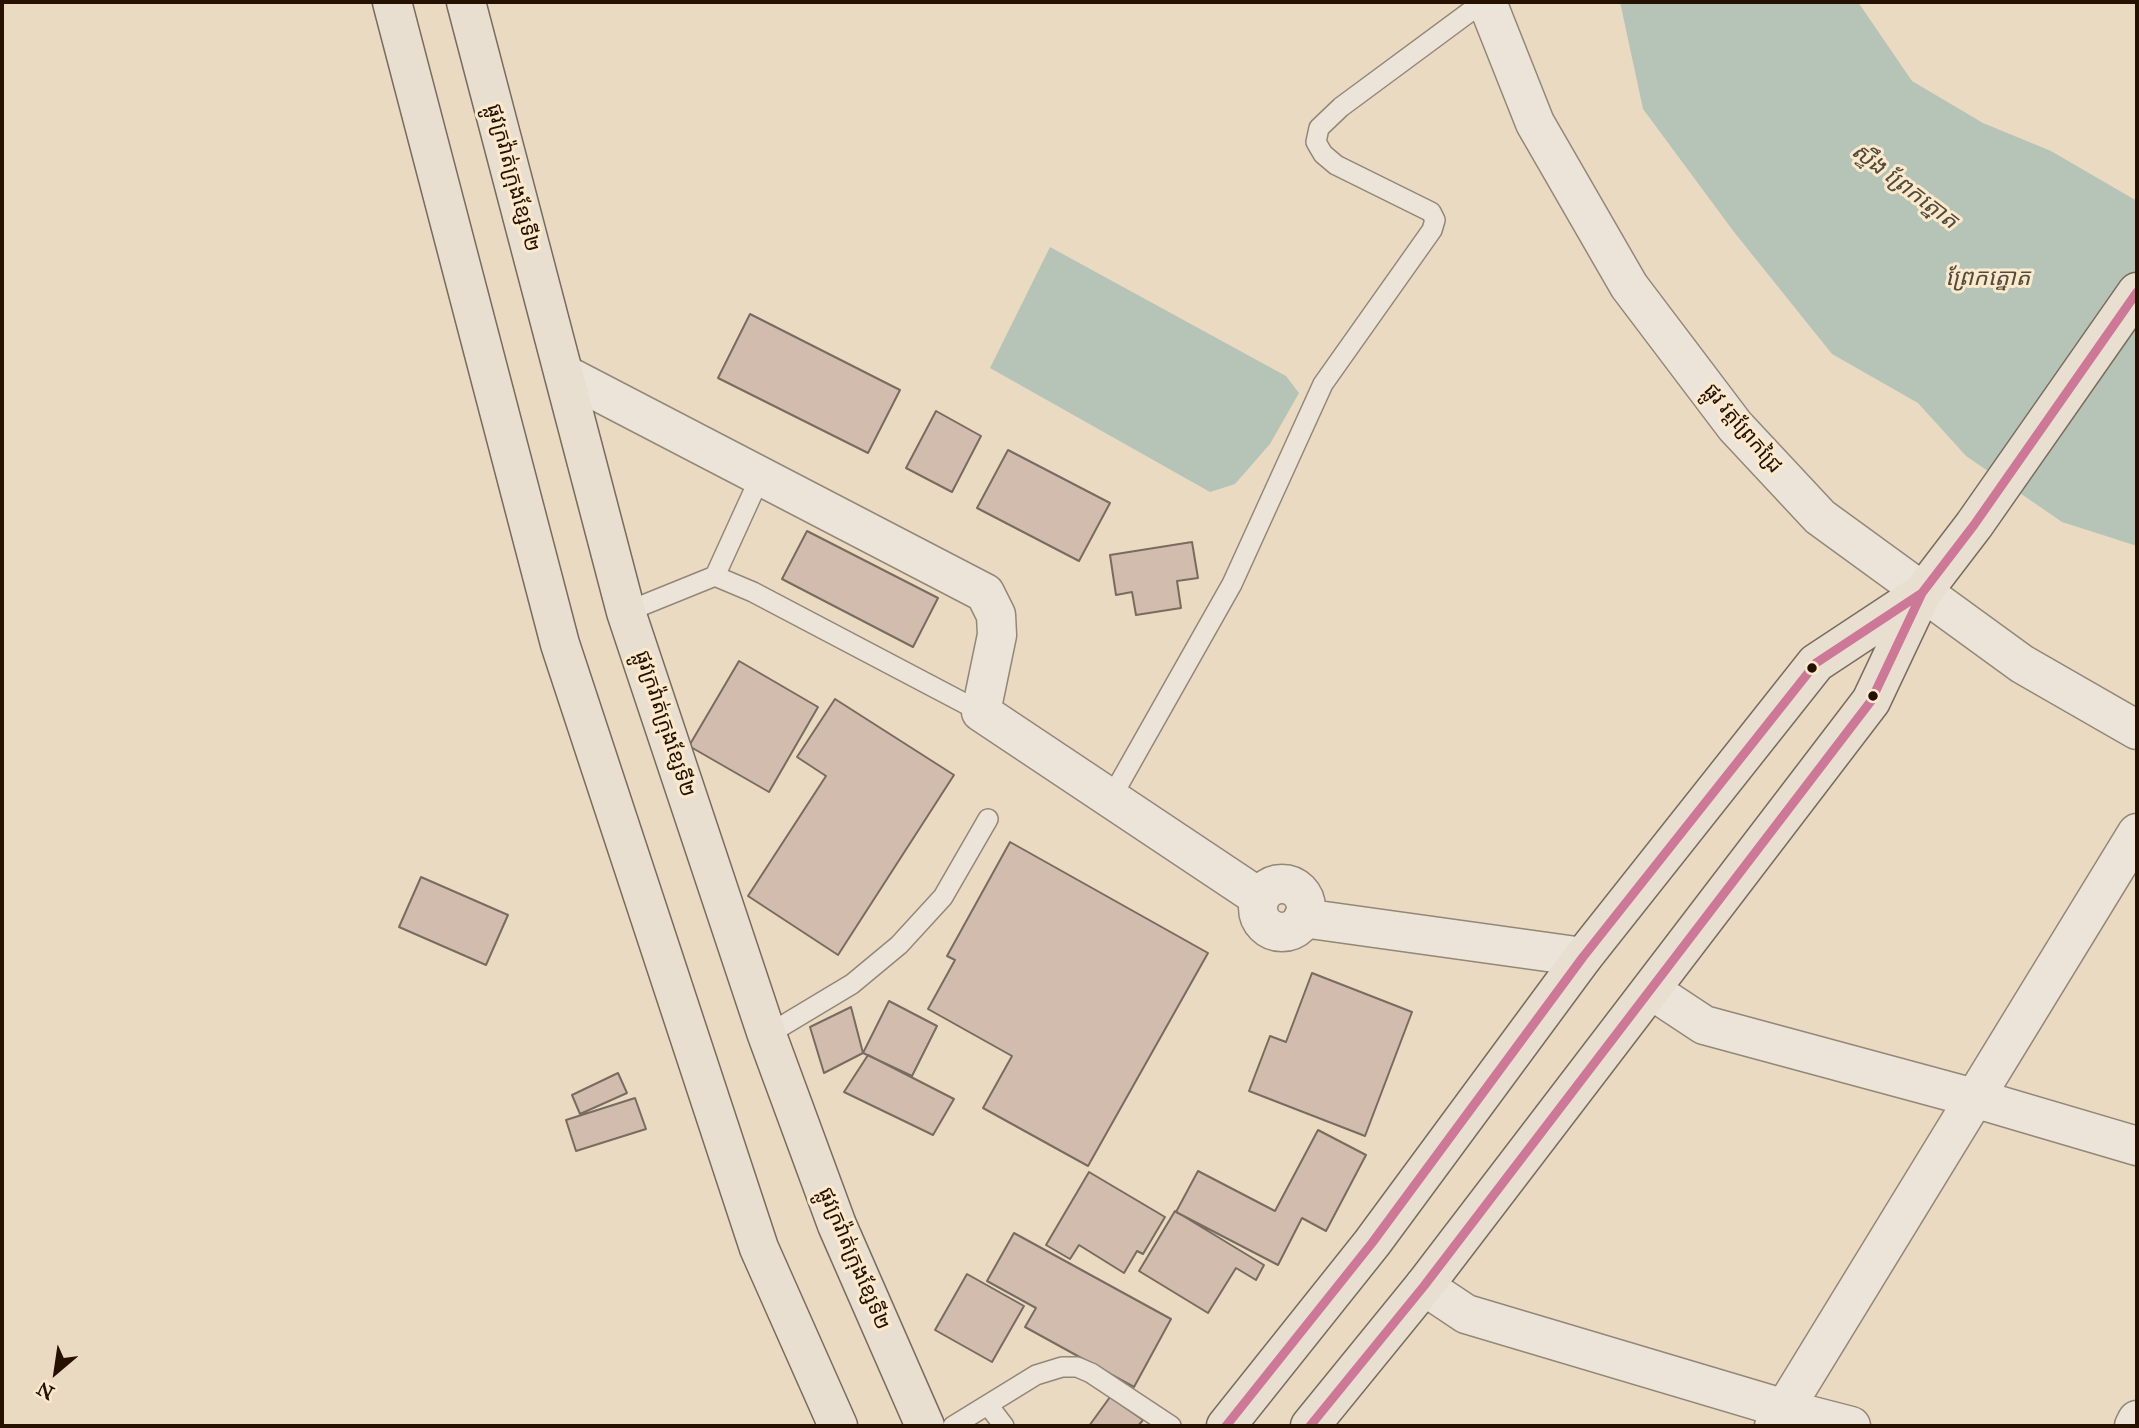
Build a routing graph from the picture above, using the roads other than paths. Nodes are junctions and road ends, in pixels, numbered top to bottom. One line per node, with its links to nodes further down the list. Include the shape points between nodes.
1 (391, 2): 24 (main road, via 560,644 759,1248)
2 (466, 2): 5 (main road, ផ្លូវក្រវ៉ាត់ក្រុងខ្សែទី២)
3 (1485, 2): 8 (street, ផ្លូវ វត្តព្រែកជ្រៃ, via 1535,123 1629,286 1735,426 1820,517); 12 (lane, via 1319,128 1316,142 1323,154 1336,165 1431,212 1435,220 1432,230 1323,384 1232,584)
4 (2137, 292): 8 (main road)
5 (564, 374): 6 (street); 9 (main road, ផ្លូវក្រវ៉ាត់ក្រុងខ្សែទី២)
6 (761, 475): 7 (lane); 10 (street, via 985,593 996,615 997,635)
7 (715, 576): 9 (lane); 10 (lane)
8 (1922, 593): 11 (street, ផ្លូវ វត្តព្រែកជ្រៃ, via 2022,664); 15 (main road, via 1816,663); 16 (main road, via 1871,701)
9 (626, 612): 17 (main road, ផ្លូវក្រវ៉ាត់ក្រុងខ្សែទី២)
10 (981, 712): 12 (street)
11 (2137, 730)
12 (1111, 798): 15 (street, via 1260,898 1270,887 1292,886 1303,896 1303,918)
13 (988, 819): 17 (lane, via 943,897 899,945 852,984)
14 (2137, 833): 18 (street)
15 (1583, 957): 29 (main road, via 1372,1243)
16 (1651, 990): 18 (street, via 1704,1025); 20 (main road)
17 (767, 1035): 25 (main road, ផ្លូវក្រវ៉ាត់ក្រុងខ្សែទី២, via 837,1225)
18 (1974, 1098): 19 (street); 22 (street)
19 (2137, 1146)
20 (1424, 1286): 22 (street, via 1466,1314); 30 (main road)
21 (988, 1405): 26 (lane); 27 (lane); 28 (lane, via 1036,1375 1077,1367)
22 (1779, 1418): 31 (street)
23 (2137, 1420): 32 (street)
24 (838, 1426)
25 (925, 1426)
26 (953, 1426)
27 (1004, 1426)
28 (1171, 1426)
29 (1226, 1426)
30 (1310, 1426)
31 (1852, 1426)
32 (2134, 1426)

